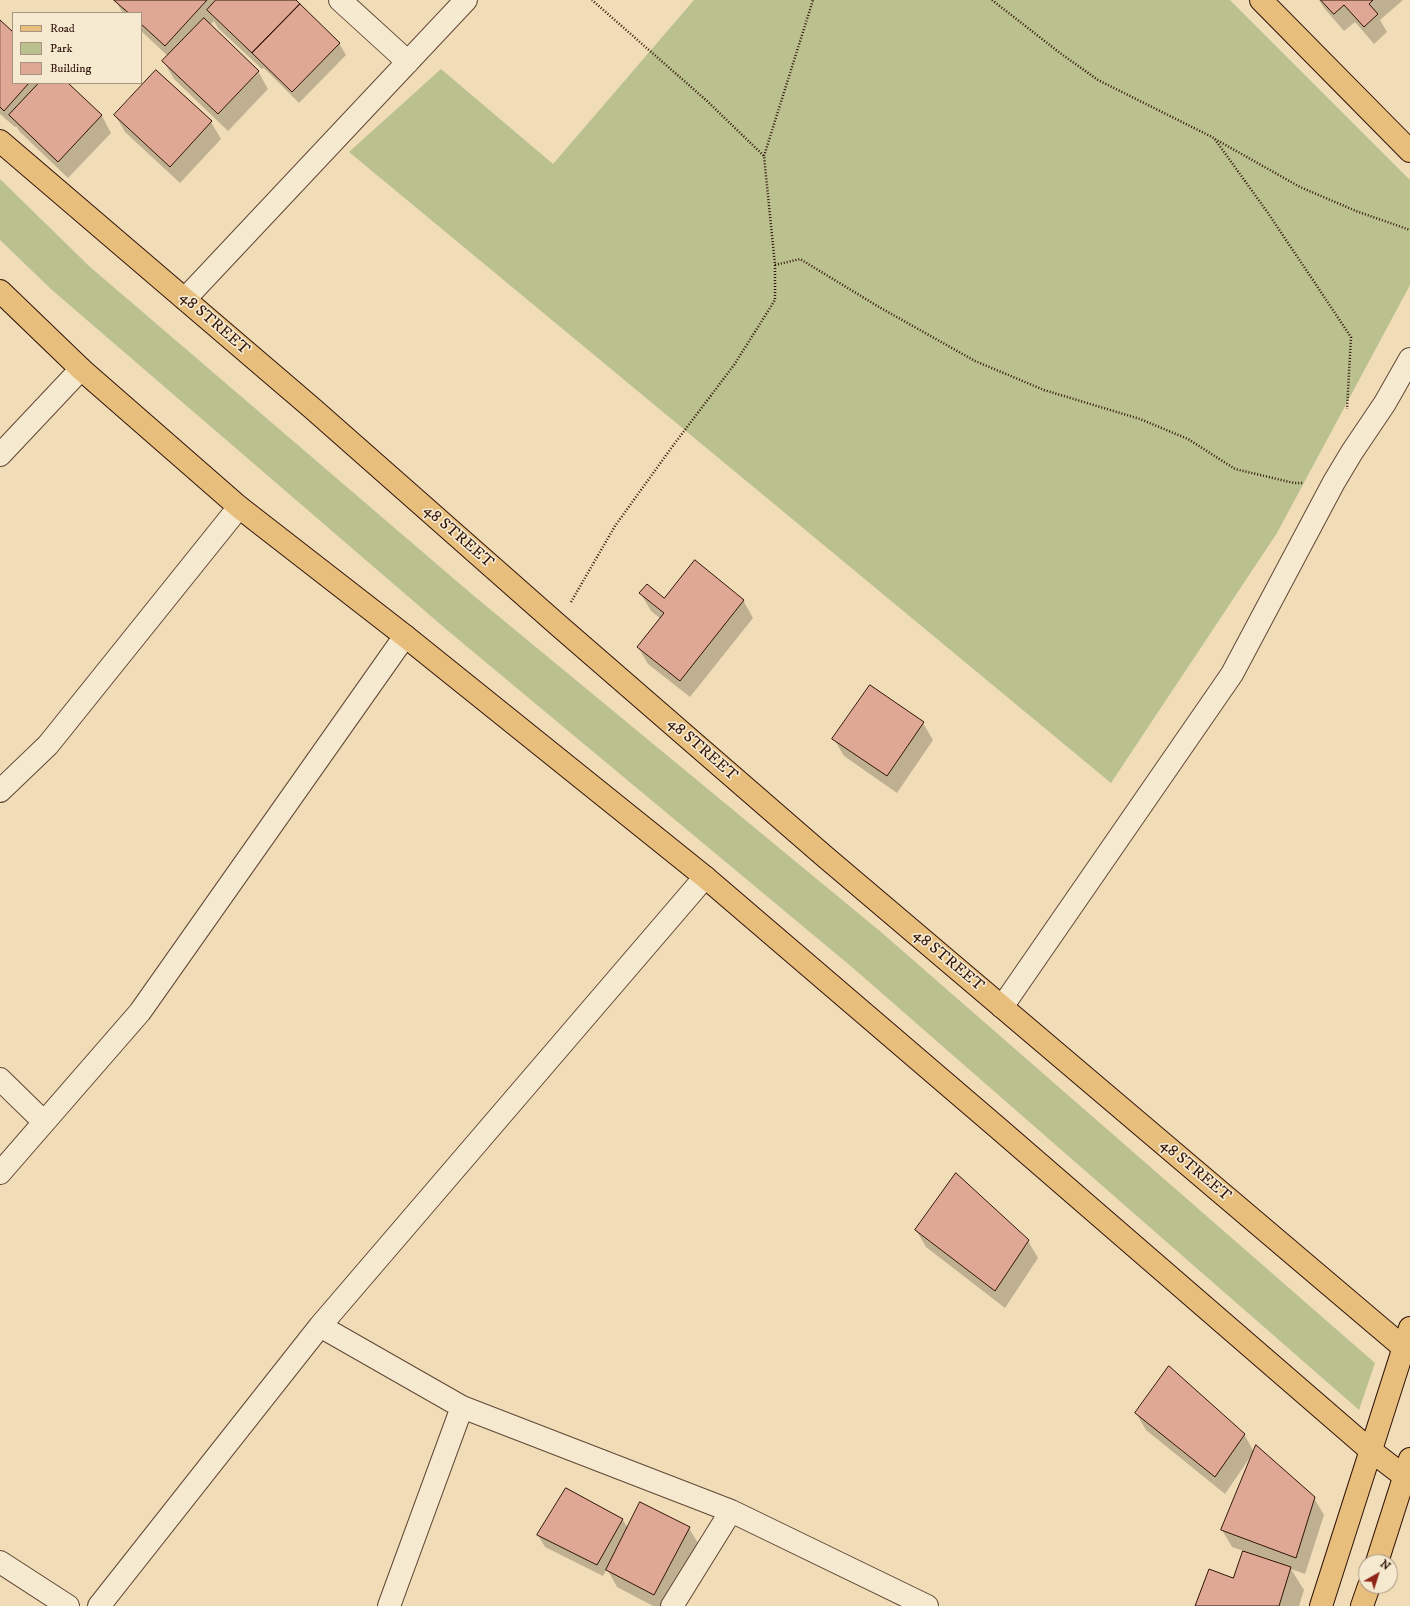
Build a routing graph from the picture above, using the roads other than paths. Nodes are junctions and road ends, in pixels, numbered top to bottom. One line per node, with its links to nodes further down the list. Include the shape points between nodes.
1 (340, 0): 4 (street)
2 (466, 0): 4 (street)
3 (1261, 0): 6 (main road)
4 (408, 62): 8 (street)
5 (0, 141): 8 (main road, 48 STREET)
6 (1410, 151)
7 (0, 291): 10 (main road)
8 (185, 299): 16 (main road, 48 STREET, via 823,855)
9 (1410, 359): 16 (street, via 1334,482 1232,674)
10 (81, 369): 11 (street); 12 (main road)
11 (0, 455)
12 (239, 507): 13 (main road); 14 (street, via 48,745)
13 (405, 636): 15 (main road); 18 (street, via 140,1012)
14 (0, 791)
15 (705, 877): 20 (street); 23 (main road)
16 (1002, 1007): 21 (main road, 48 STREET)
17 (0, 1079): 18 (street)
18 (44, 1122): 19 (street)
19 (0, 1173)
20 (320, 1326): 22 (street); 30 (street)
21 (1408, 1343): 23 (main road)
22 (462, 1407): 25 (street); 31 (street)
23 (1370, 1450): 24 (main road); 34 (main road)
24 (1407, 1467): 26 (main road)
25 (731, 1511): 32 (street); 33 (street)
26 (1380, 1554)
27 (0, 1562): 29 (street)
28 (1366, 1594): 35 (main road)
29 (68, 1606)
30 (99, 1606)
31 (389, 1606)
32 (672, 1606)
33 (927, 1606)
34 (1321, 1606)
35 (1362, 1606)

